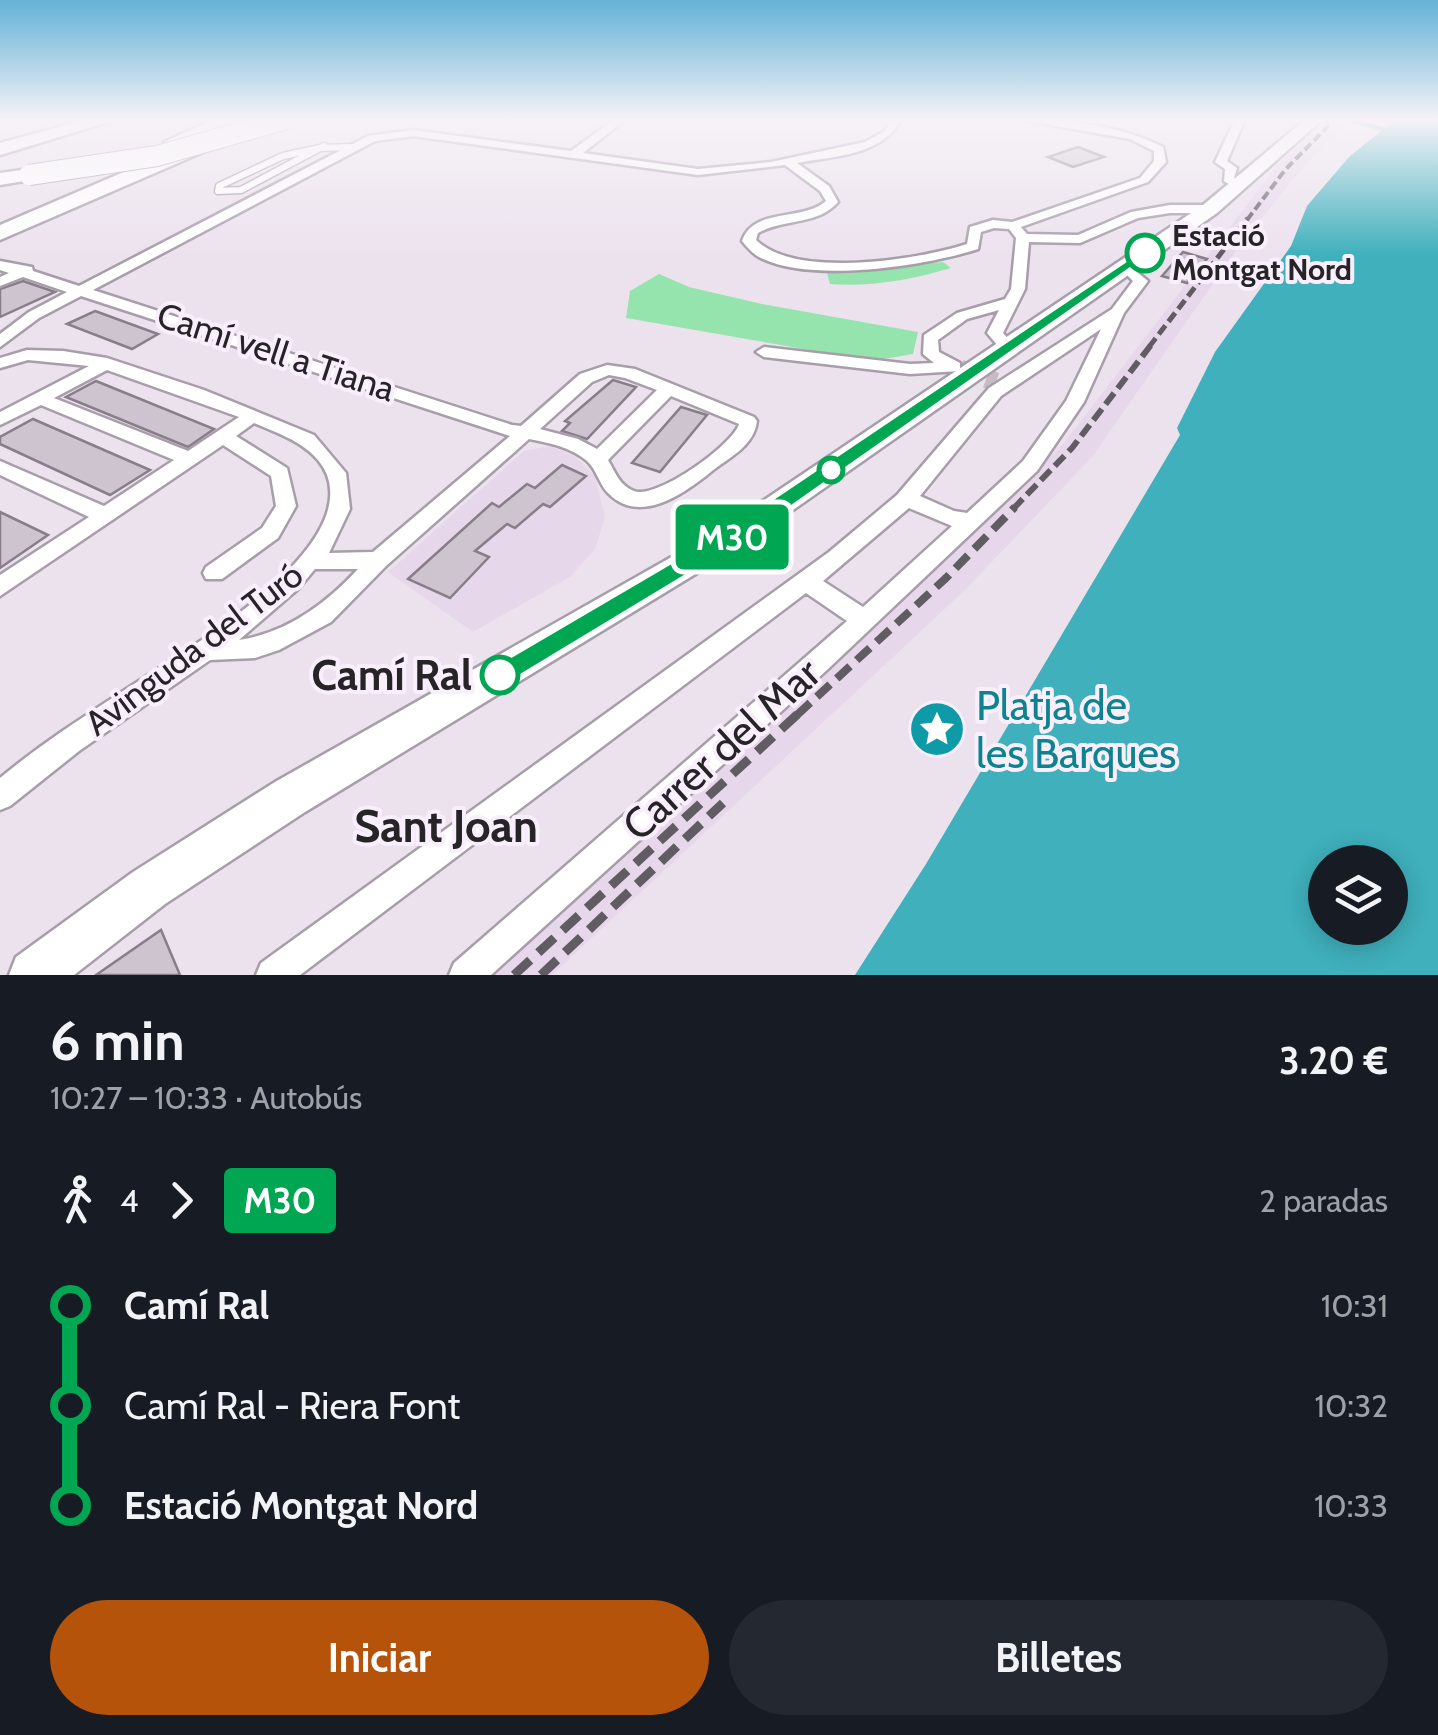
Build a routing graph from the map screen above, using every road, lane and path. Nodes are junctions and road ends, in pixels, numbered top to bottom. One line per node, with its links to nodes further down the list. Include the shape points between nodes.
1 (100, 164): 17 (highway, bridge)
2 (128, 164): 15 (highway)
3 (130, 164): 15 (highway)
4 (156, 164): 22 (highway)
5 (263, 164): 6 (lane, via 218,191 240,190)
6 (289, 164)
7 (321, 164): 28 (street)
8 (643, 164): 9 (street, via 698,172)
9 (766, 164)
10 (791, 164): 21 (street, via 832,202 820,212 772,220 752,231 753,250 773,260 810,265 925,257 973,246 982,226)
11 (1158, 164): 21 (street, via 1144,180)
12 (1225, 164): 14 (street)
13 (1262, 164): 16 (main road)
14 (1230, 168): 16 (street); 18 (street, via 1228,179)
15 (118, 170): 20 (highway)
16 (1256, 170): 18 (main road)
17 (0, 179)
18 (1240, 186): 19 (main road)
19 (1210, 209): 21 (street, via 1134,215 1080,239); 24 (main road)
20 (0, 218)
21 (1018, 232): 30 (street, via 1020,280)
22 (0, 234)
23 (0, 265): 25 (street, Camí vell a Tiana)
24 (1126, 268): 27 (main road); 29 (street, via 1141,281)
25 (28, 270): 26 (street); 28 (street, Camí vell a Tiana)
26 (0, 282)
27 (1105, 282): 29 (street); 35 (main road)
28 (85, 290): 33 (street, via 24,320); 41 (street, Camí vell a Tiana)
29 (1134, 295): 31 (street, Carrer del Mar)
30 (1012, 302): 32 (street); 35 (street)
31 (1117, 312): 35 (street, via 1039,367); 48 (street, Carrer del Mar, via 1054,433)
32 (962, 316): 34 (street, via 930,338 932,354 954,367 910,369); 35 (street)
33 (2, 352): 36 (street, Avinguda del Turó, via 68,353)
34 (764, 352)
35 (1001, 362): 46 (street); 57 (main road, via 732,537 290,797)
36 (107, 363): 38 (street); 39 (street, Avinguda del Turó)
37 (669, 388): 41 (street, via 618,370 597,372); 44 (street); 44 (street, Camí vell a Tiana, via 744,416 749,428 670,493 653,498 621,494)
38 (39, 398): 40 (street); 43 (street)
39 (251, 417): 42 (street); 50 (street, Avinguda del Turó, via 308,440 338,471 338,514)
40 (0, 419)
41 (524, 433): 44 (street, Camí vell a Tiana, via 558,437); 49 (street)
42 (224, 436): 43 (street); 51 (street, via 280,473 286,506 270,533)
43 (190, 459): 47 (street)
44 (598, 460)
45 (0, 467): 47 (street)
46 (906, 498): 48 (street); 52 (street)
47 (106, 516): 53 (street)
48 (972, 521): 54 (street, Carrer del Mar)
49 (378, 560): 50 (street); 55 (street, via 334,609 287,635 239,654)
50 (313, 561): 55 (street, Avinguda del Turó)
51 (214, 572)
52 (806, 581): 54 (street); 60 (street)
53 (0, 587)
54 (864, 620): 61 (street, Carrer del Mar)
55 (202, 650): 56 (street, Avinguda del Turó)
56 (0, 796)
57 (90, 934): 58 (main road); 59 (main road)
58 (34, 975)
59 (50, 975)
60 (273, 975)
61 (466, 975)

